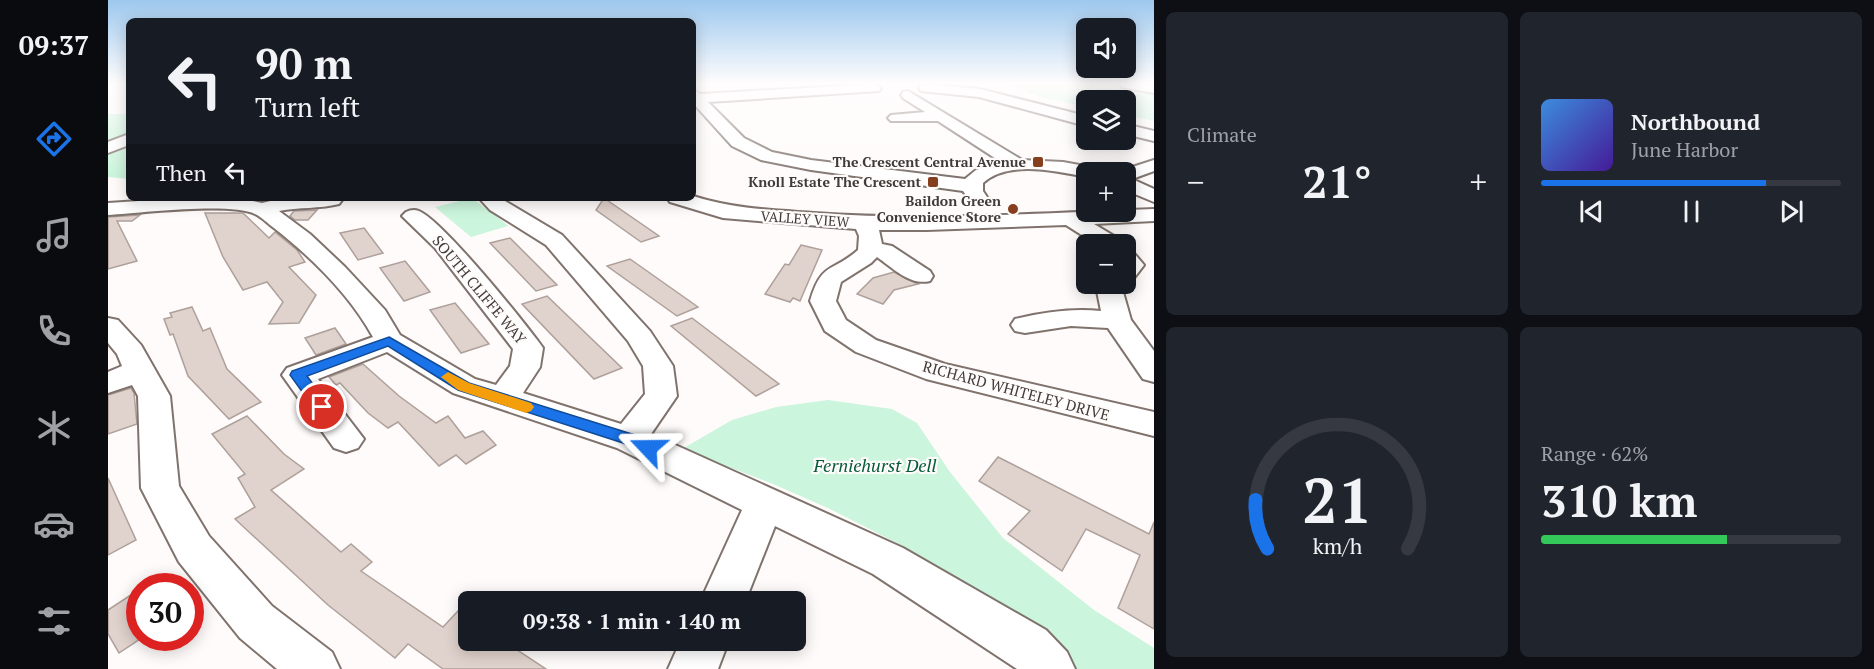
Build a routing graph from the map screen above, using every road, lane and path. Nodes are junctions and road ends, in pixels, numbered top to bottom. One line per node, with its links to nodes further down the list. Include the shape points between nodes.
1 (712, 115): 14 (street, via 738,142 767,156)
2 (939, 116): 3 (street); 10 (street)
3 (896, 118)
4 (1076, 123): 5 (street)
5 (1063, 128)
6 (1136, 132): 7 (street)
7 (1154, 136)
8 (126, 140): 9 (street)
9 (108, 148)
10 (1018, 165): 12 (street); 14 (street, via 986,171)
11 (1154, 165): 13 (street)
12 (1076, 170)
13 (1136, 171)
14 (972, 186): 26 (street, via 979,200)
15 (1136, 188): 16 (street)
16 (1154, 196)
17 (189, 201): 21 (street); 22 (street)
18 (295, 201): 22 (street)
19 (492, 201): 40 (street, via 555,240 640,337 658,366 661,396)
20 (687, 201): 28 (street, VALLEY VIEW, via 723,212)
21 (108, 209)
22 (262, 209): 34 (street, via 302,239 336,272 375,316)
23 (1154, 215): 25 (street, VALLEY VIEW)
24 (413, 216): 37 (street, SOUTH CLIFFE WAY, via 443,243 528,348 525,367)
25 (1071, 219): 26 (street, VALLEY VIEW); 27 (street)
26 (1007, 221): 28 (street, VALLEY VIEW, via 927,224)
27 (1094, 234)
28 (868, 236): 29 (street); 38 (street, RICHARD WHITELEY DRIVE, via 859,262 830,279 823,301 835,325 866,346 937,372)
29 (921, 276)
30 (1111, 294): 31 (street)
31 (1117, 321): 32 (street, via 1082,316); 35 (street)
32 (1025, 325)
33 (108, 326): 36 (street, via 131,351)
34 (389, 341): 37 (street, via 464,386); 39 (street, via 291,365)
35 (1154, 372)
36 (123, 377): 44 (street, via 154,396 160,488 194,549 256,622)
37 (502, 400): 40 (street)
38 (1154, 424)
39 (346, 439)
40 (629, 439): 41 (street)
41 (765, 502): 42 (street); 46 (street, via 888,561 1029,646)
42 (727, 591)
43 (700, 651): 45 (street)
44 (315, 669)
45 (693, 669)
46 (1050, 669)

